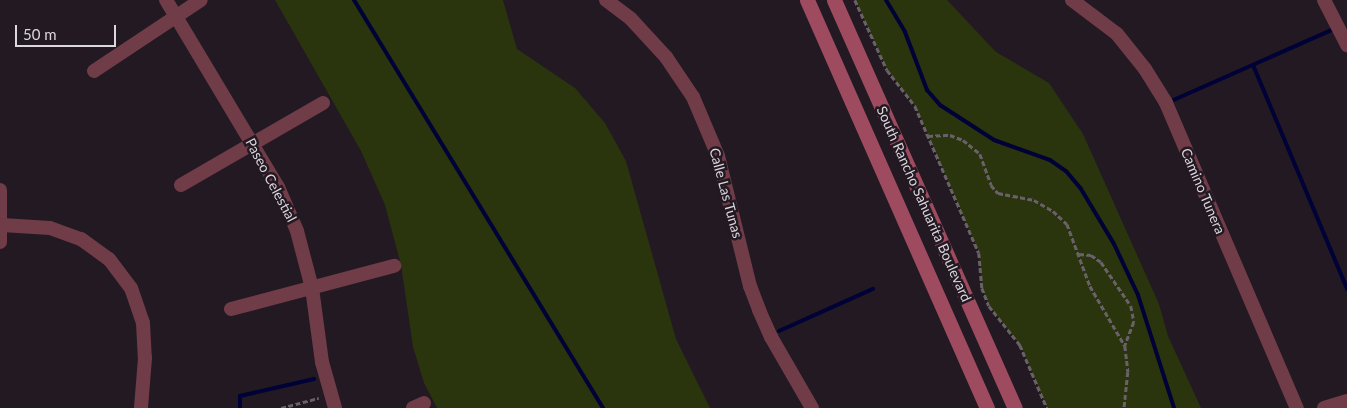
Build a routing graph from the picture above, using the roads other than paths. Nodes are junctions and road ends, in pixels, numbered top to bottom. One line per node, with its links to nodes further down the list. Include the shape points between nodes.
1 (166, 0): 8 (street, Paseo Celestial)
2 (201, 0): 8 (street)
3 (606, 0): 23 (street, Calle Las Tunas, via 631,19 666,57 696,103 718,156 750,286 759,310 775,345)
4 (807, 0): 24 (street, South Rancho Sahuarita Boulevard)
5 (834, 0): 25 (street, South Rancho Sahuarita Boulevard)
6 (1072, 0): 26 (street, Camino Tunera, via 1117,34 1145,69 1166,104)
7 (1324, 0): 9 (street)
8 (176, 16): 10 (street); 12 (street, Paseo Celestial)
9 (1346, 38)
10 (94, 71)
11 (323, 103): 12 (street)
12 (252, 144): 13 (street); 18 (street, Paseo Celestial, via 278,187 298,231)
13 (181, 185)
14 (0, 190): 15 (street)
15 (2, 225): 16 (street); 22 (street, via 50,228 81,239 109,259 131,288 143,323 145,358)
16 (0, 242)
17 (394, 266): 18 (street)
18 (312, 288): 19 (street); 21 (street, Paseo Celestial)
19 (230, 309)
20 (1347, 401): 27 (street)
21 (332, 402)
22 (141, 408)
23 (812, 408)
24 (987, 408)
25 (1015, 408)
26 (1296, 408)
27 (1324, 408)

